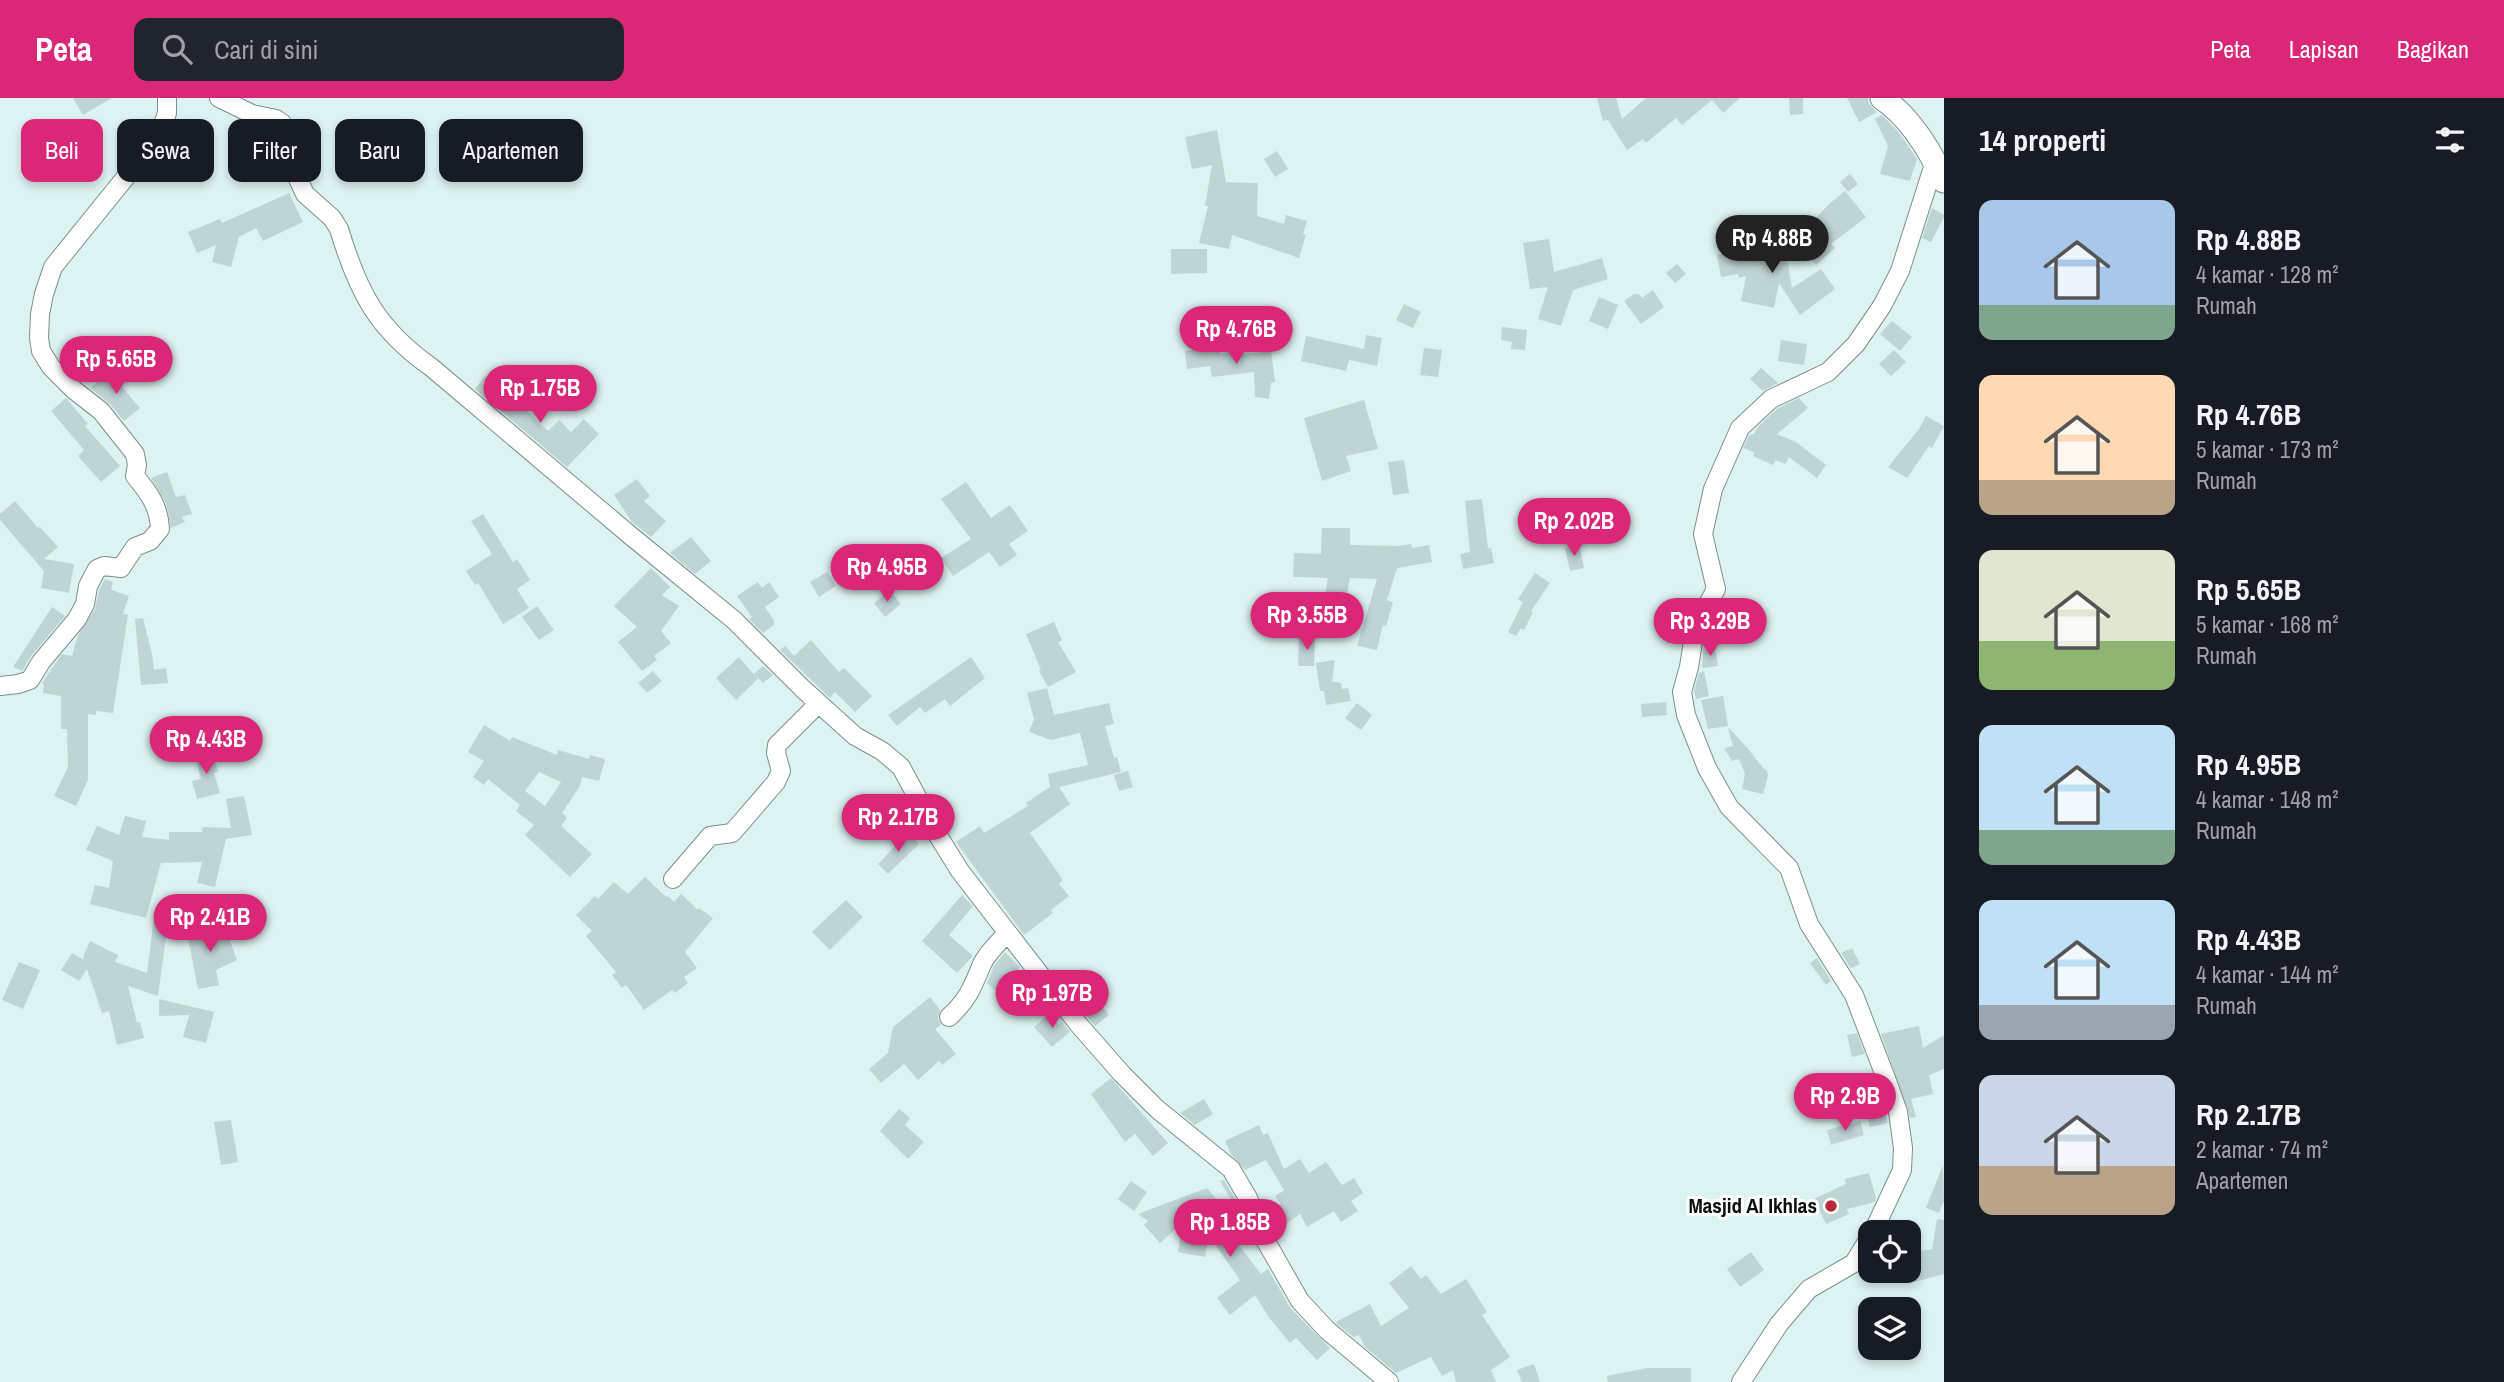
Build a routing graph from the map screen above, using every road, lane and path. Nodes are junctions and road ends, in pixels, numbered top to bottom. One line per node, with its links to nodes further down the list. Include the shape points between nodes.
1 (167, 98): 5 (street, via 159,136 53,267 44,294 39,338 51,367 101,411 135,454 135,476 158,510 160,529 150,541 135,547 121,568 97,569 77,619 30,680)
2 (219, 98): 6 (street, via 282,123 304,194 339,229 370,308 398,342 734,620)
3 (1882, 98): 4 (street, via 1913,127)
4 (1939, 171): 10 (street, via 1900,271 1856,344 1828,372 1771,399 1740,428 1713,489 1703,534 1716,589 1695,628 1682,692 1707,768 1729,807 1789,868 1808,924 1854,995 1887,1081 1898,1112 1902,1170)
5 (0, 686)
6 (818, 704): 7 (street, via 777,745 781,771 776,782 732,833 710,836); 8 (street, via 901,767 960,871)
7 (673, 879)
8 (1007, 933): 9 (street, via 985,960 961,1007); 12 (street, via 1122,1074 1157,1109 1231,1168 1300,1301)
9 (949, 1017)
10 (1878, 1220)
11 (1858, 1256): 13 (street, via 1809,1289 1779,1324)
12 (1389, 1382)
13 (1741, 1382)

